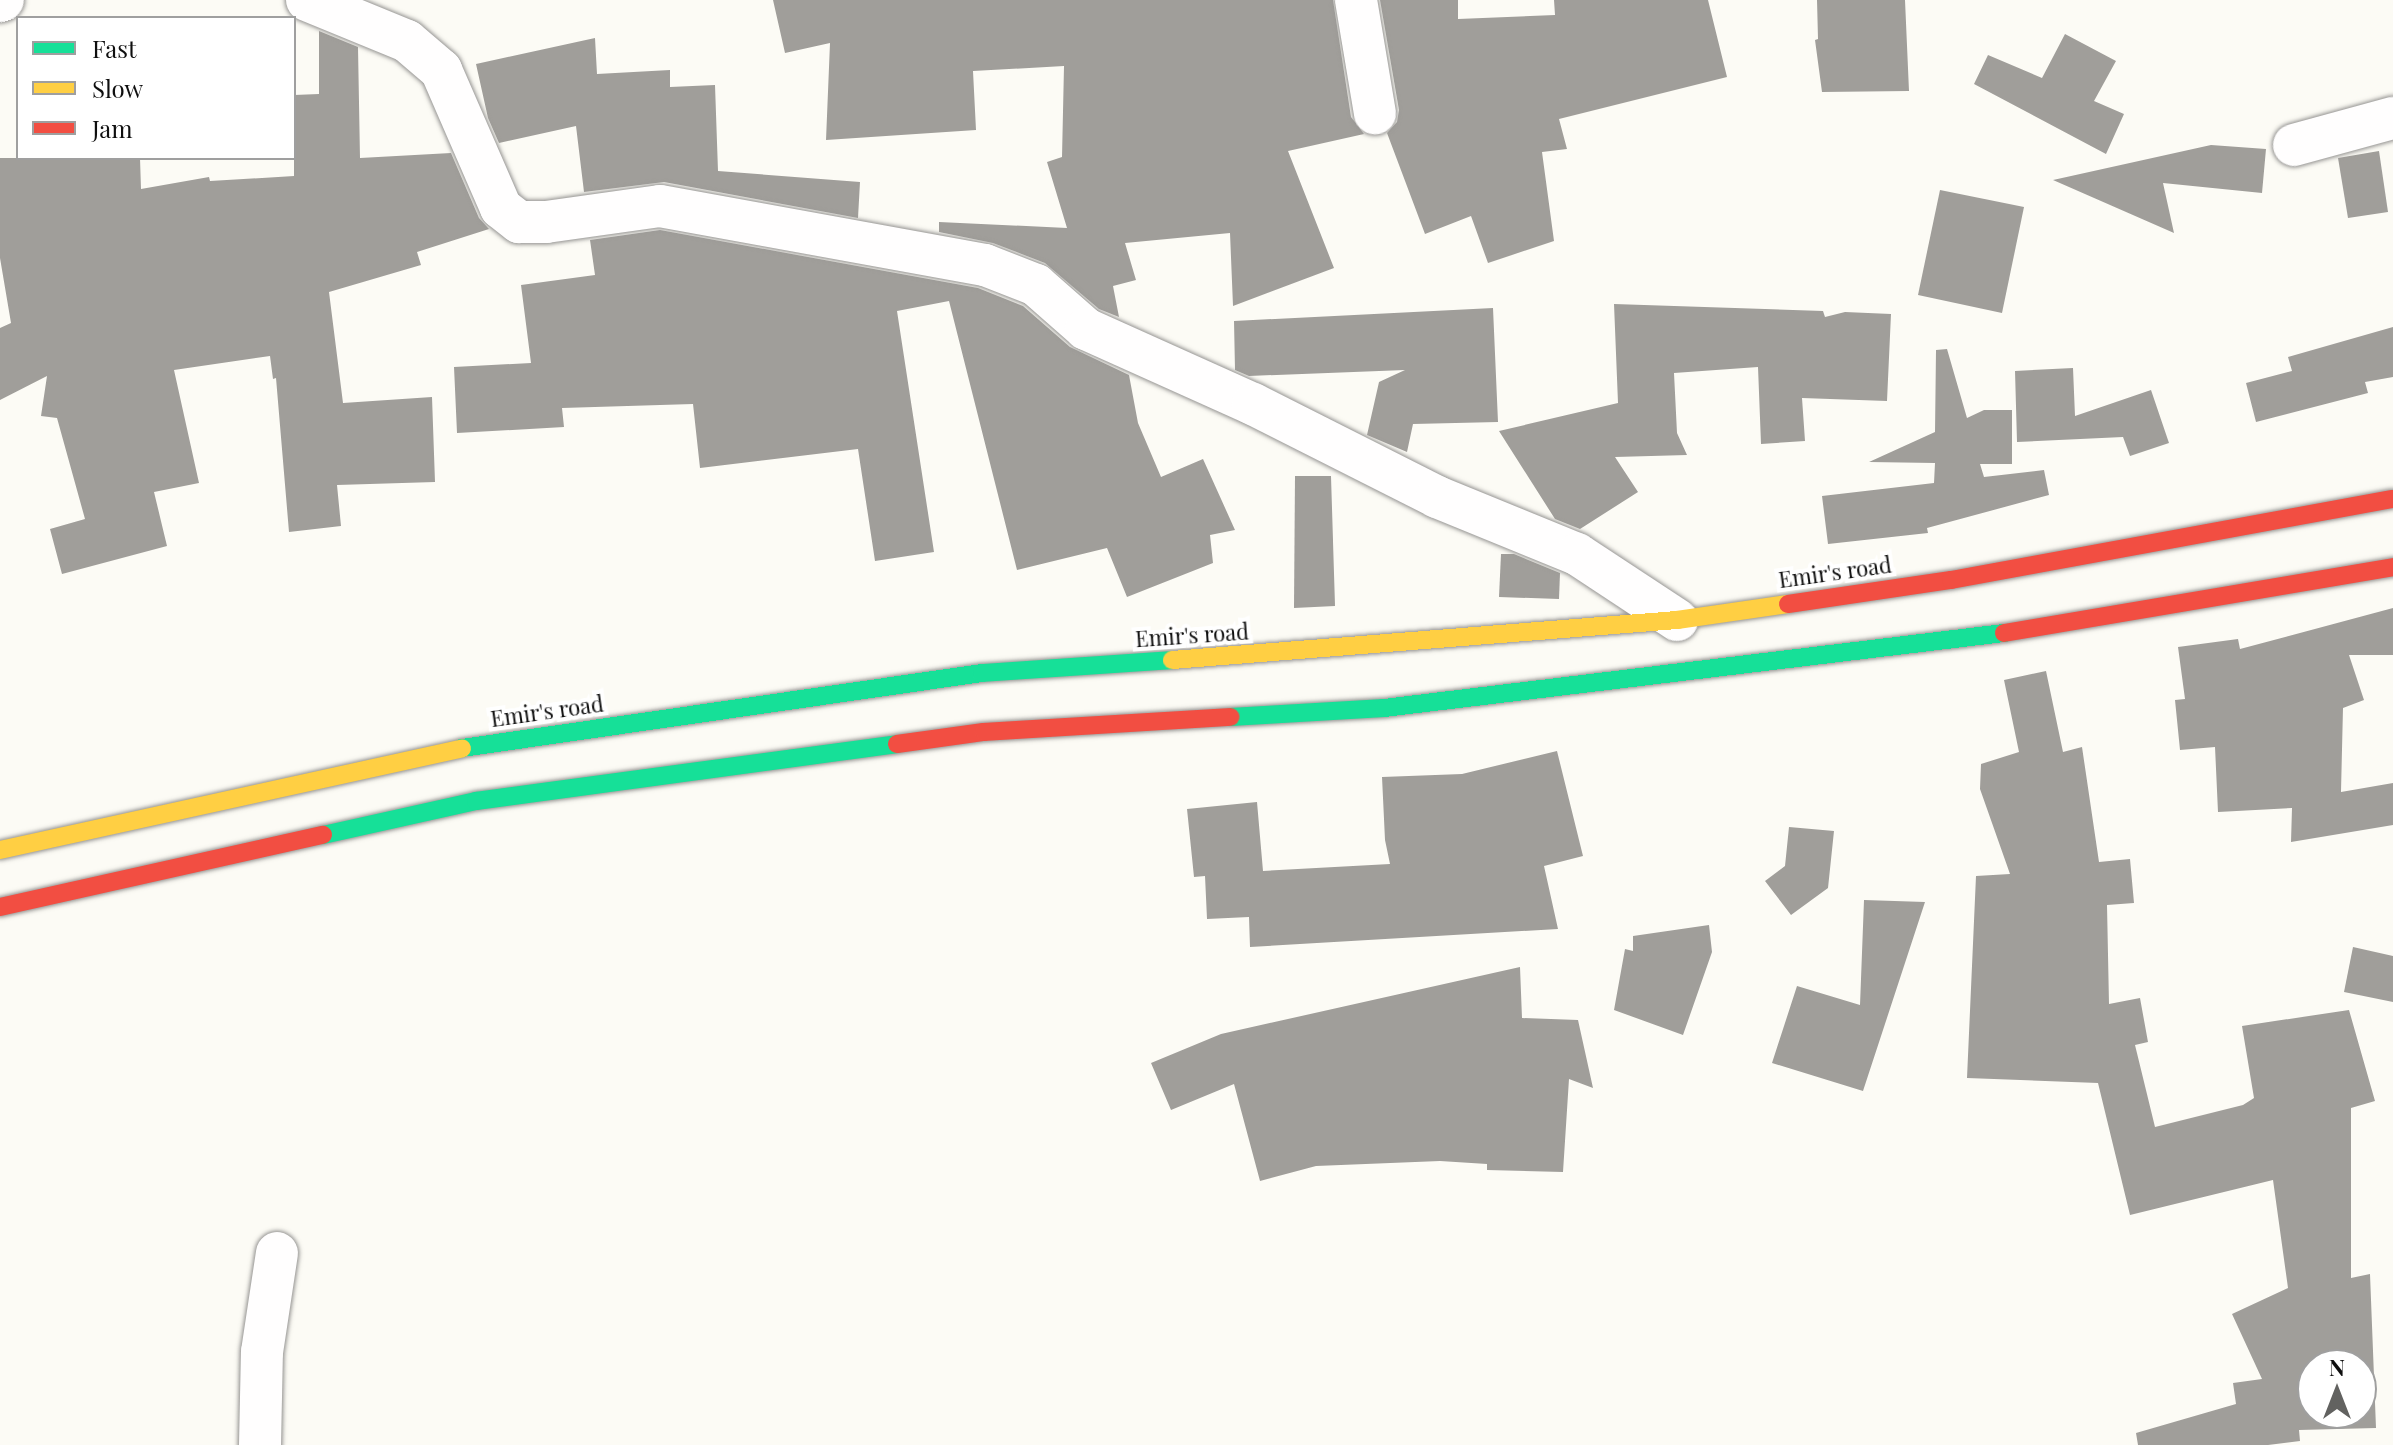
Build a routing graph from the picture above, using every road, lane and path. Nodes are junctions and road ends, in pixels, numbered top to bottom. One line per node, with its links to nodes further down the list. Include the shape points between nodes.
1 (307, 0): 8 (street, via 407,41 441,70 501,208 519,222 660,206 985,265 1036,285 1086,329 1253,404 1437,497 1577,554)
2 (1356, 0): 3 (street)
3 (1375, 113)
4 (2393, 118): 5 (street)
5 (2294, 145)
6 (2393, 499): 8 (main road, Emir's road, via 1951,580)
7 (2393, 567): 10 (main road, via 1962,640 1384,708 984,732 476,801)
8 (1677, 620): 9 (main road, Emir's road, via 982,673 457,749)
9 (0, 850)
10 (0, 907)
11 (277, 1253): 12 (street, via 262,1352)
12 (260, 1445)

